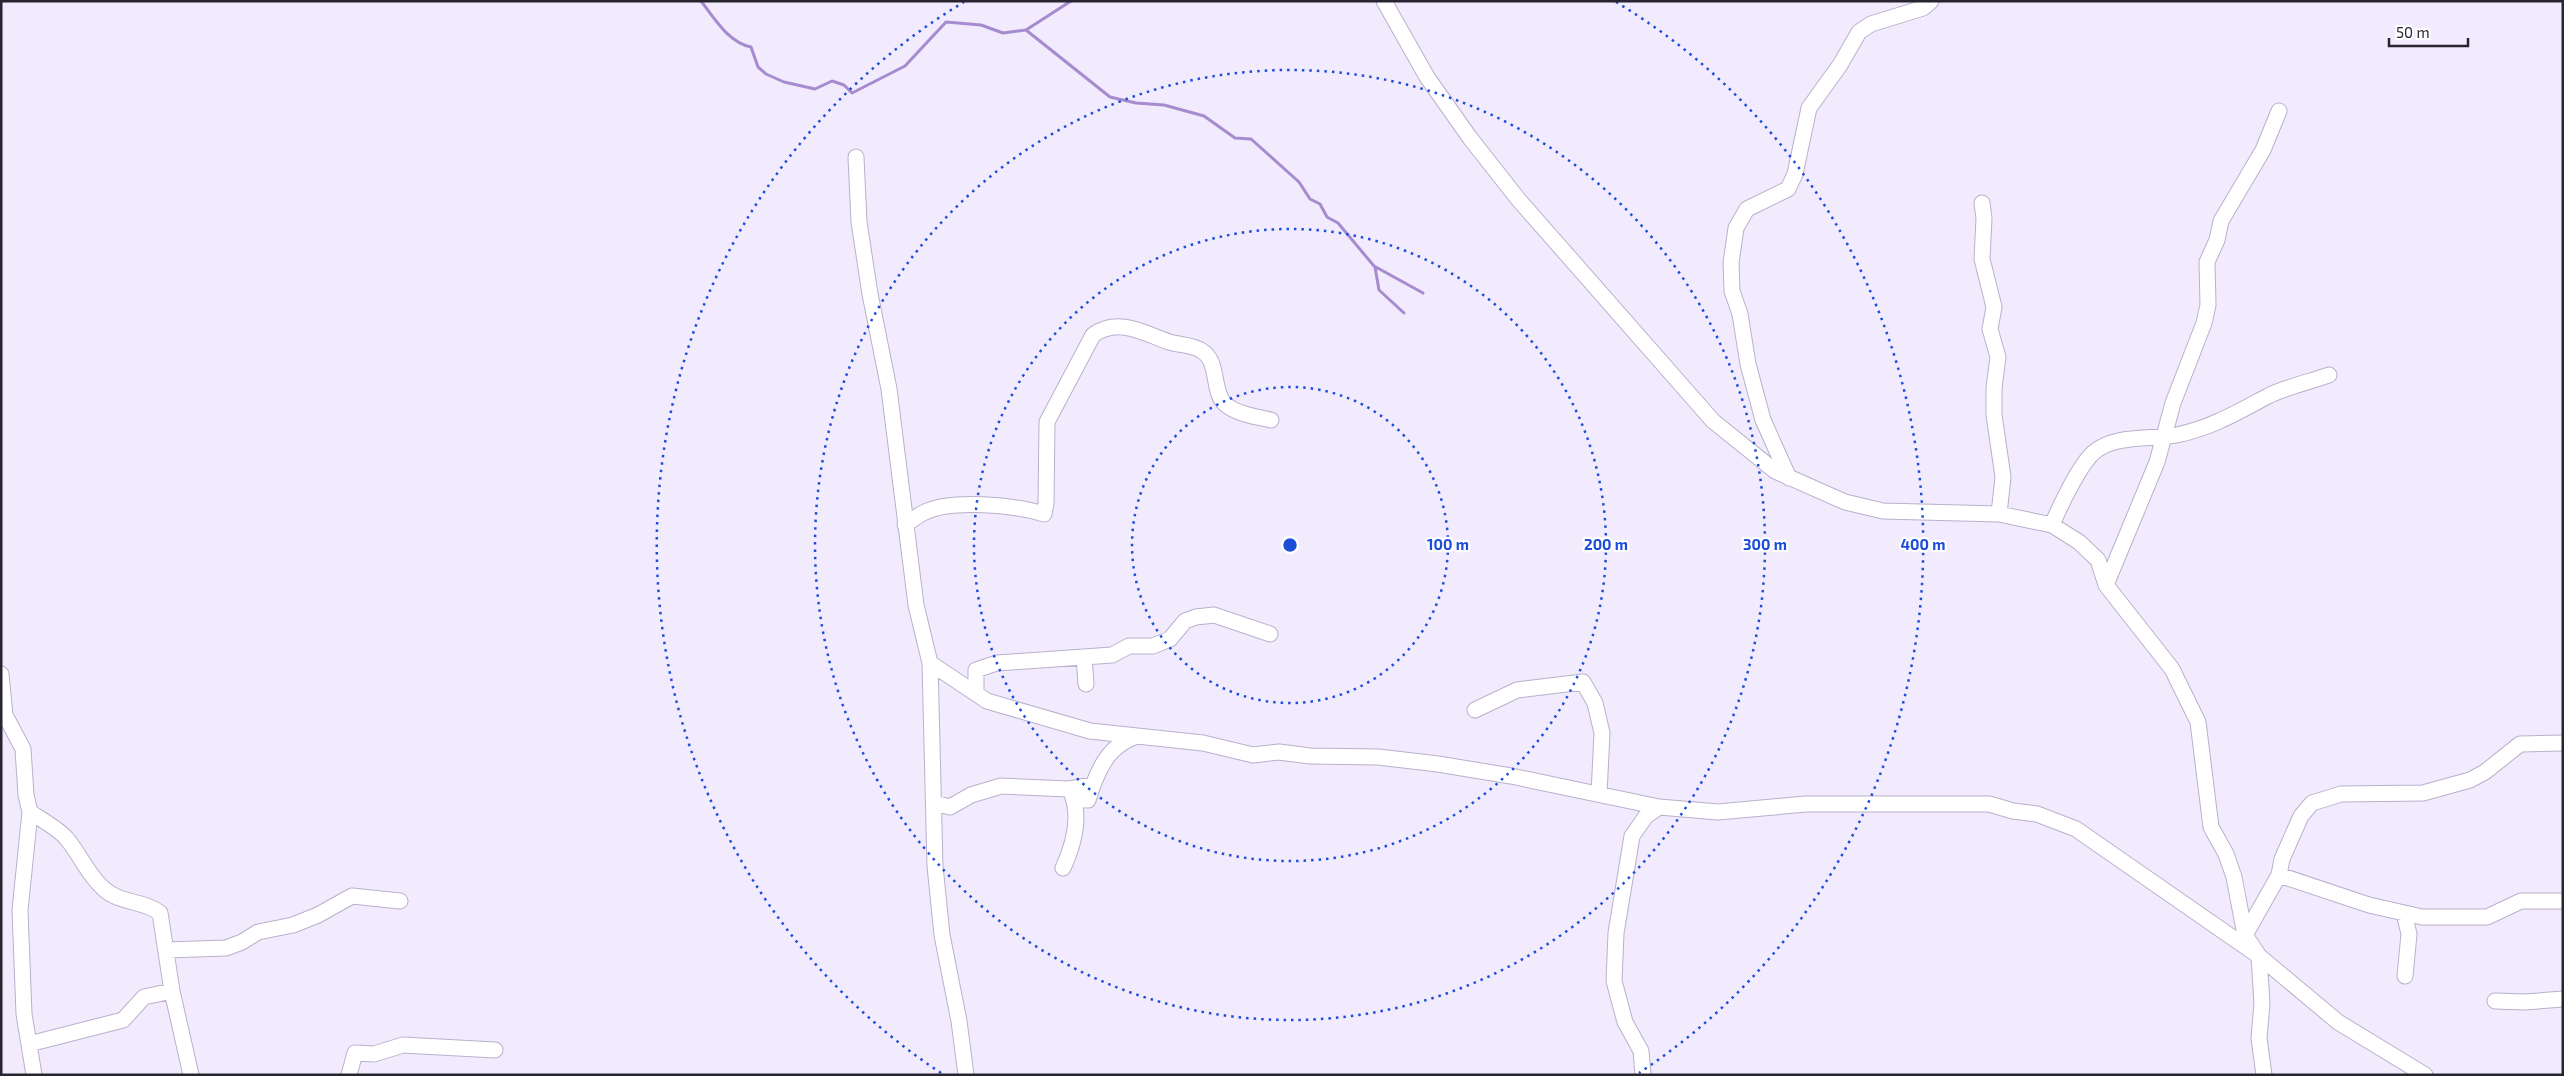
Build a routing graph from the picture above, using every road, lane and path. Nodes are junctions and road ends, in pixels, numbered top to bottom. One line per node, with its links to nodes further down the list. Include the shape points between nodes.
1 (1384, 1): 9 (street, via 1427,77 1518,199 1713,421 1775,471)
2 (1930, 1): 9 (street, via 1923,8 1871,24 1859,32 1809,108 1795,174 1788,188 1747,209 1736,228 1731,263 1732,290 1762,420)
3 (2279, 111): 8 (street, via 2263,150 2221,221 2207,262 2208,305 2204,323)
4 (856, 157): 11 (street, via 859,222 889,390)
5 (1982, 204): 10 (street, via 1982,259 1994,307 1990,329 1998,357 1994,415 2003,477)
6 (2328, 376): 8 (street, via 2269,396 2216,424)
7 (1271, 420): 11 (street, via 1244,414 1225,404 1219,395 1208,358 1202,351 1130,326 1102,328 1093,335 1047,422 1044,514 1010,506 956,506 926,511)
8 (2163, 437): 12 (street, via 2115,442 2093,453 2061,502); 13 (street, via 2157,462)
9 (1789, 478): 10 (street, via 1845,502 1883,511)
10 (1999, 514): 12 (street)
11 (905, 524): 16 (street, via 916,605)
12 (2052, 525): 13 (street, via 2079,542 2098,560)
13 (2106, 585): 35 (street, via 2172,669 2198,722 2210,827 2226,854 2234,877)
14 (1270, 634): 15 (street, via 1214,615 1196,617 1185,621 1170,639 1160,644 1129,646 1112,655)
15 (1084, 657): 17 (street, via 1005,662); 20 (street)
16 (930, 664): 19 (street); 28 (street)
17 (976, 670): 19 (street); 21 (street)
18 (1, 674): 29 (street, via 5,714 23,749)
19 (952, 679): 21 (street)
20 (1086, 684)
21 (976, 692): 23 (street, via 986,701 1090,731)
22 (1475, 710): 26 (street, via 1517,690 1583,682 1595,703 1602,733)
23 (1139, 735): 25 (street, via 1113,749 1100,767 1088,800); 26 (street, via 1203,743 1253,755 1279,752 1438,764)
24 (2563, 743): 31 (street, via 2520,744 2470,780 2423,793 2340,794 2312,803 2301,816 2282,858)
25 (1072, 794): 28 (street, via 1001,786 971,795 950,807); 30 (street, via 1074,843)
26 (1599, 794): 27 (street)
27 (1659, 807): 37 (street, via 1718,812 1806,804 1989,804 2037,814 2076,829); 48 (street, via 1646,816 1632,836 1616,933 1614,981 1625,1022 1641,1051)
28 (934, 810): 47 (street, via 935,866 942,935)
29 (30, 812): 36 (street, via 67,838 87,870 118,900 151,906 160,913); 42 (street, via 20,910 24,1014)
30 (1063, 868)
31 (2280, 875): 34 (street, via 2368,905); 35 (street)
32 (400, 901): 36 (street, via 352,896 318,915 258,932 226,948)
33 (2563, 901): 34 (street, via 2521,902 2487,917 2422,917)
34 (2404, 913): 38 (street, via 2409,934)
35 (2245, 935): 37 (street)
36 (166, 950): 39 (street)
37 (2259, 956): 49 (street, via 2262,1004 2259,1038); 50 (street, via 2338,1022)
38 (2405, 976)
39 (172, 991): 42 (street, via 144,997 123,1020); 45 (street)
40 (2563, 999): 41 (street)
41 (2495, 1001)
42 (29, 1044): 44 (street)
43 (495, 1050): 46 (street, via 403,1045 374,1054 355,1053)
44 (34, 1075)
45 (191, 1075)
46 (349, 1075)
47 (966, 1075)
48 (1643, 1075)
49 (2264, 1075)
50 (2425, 1075)

